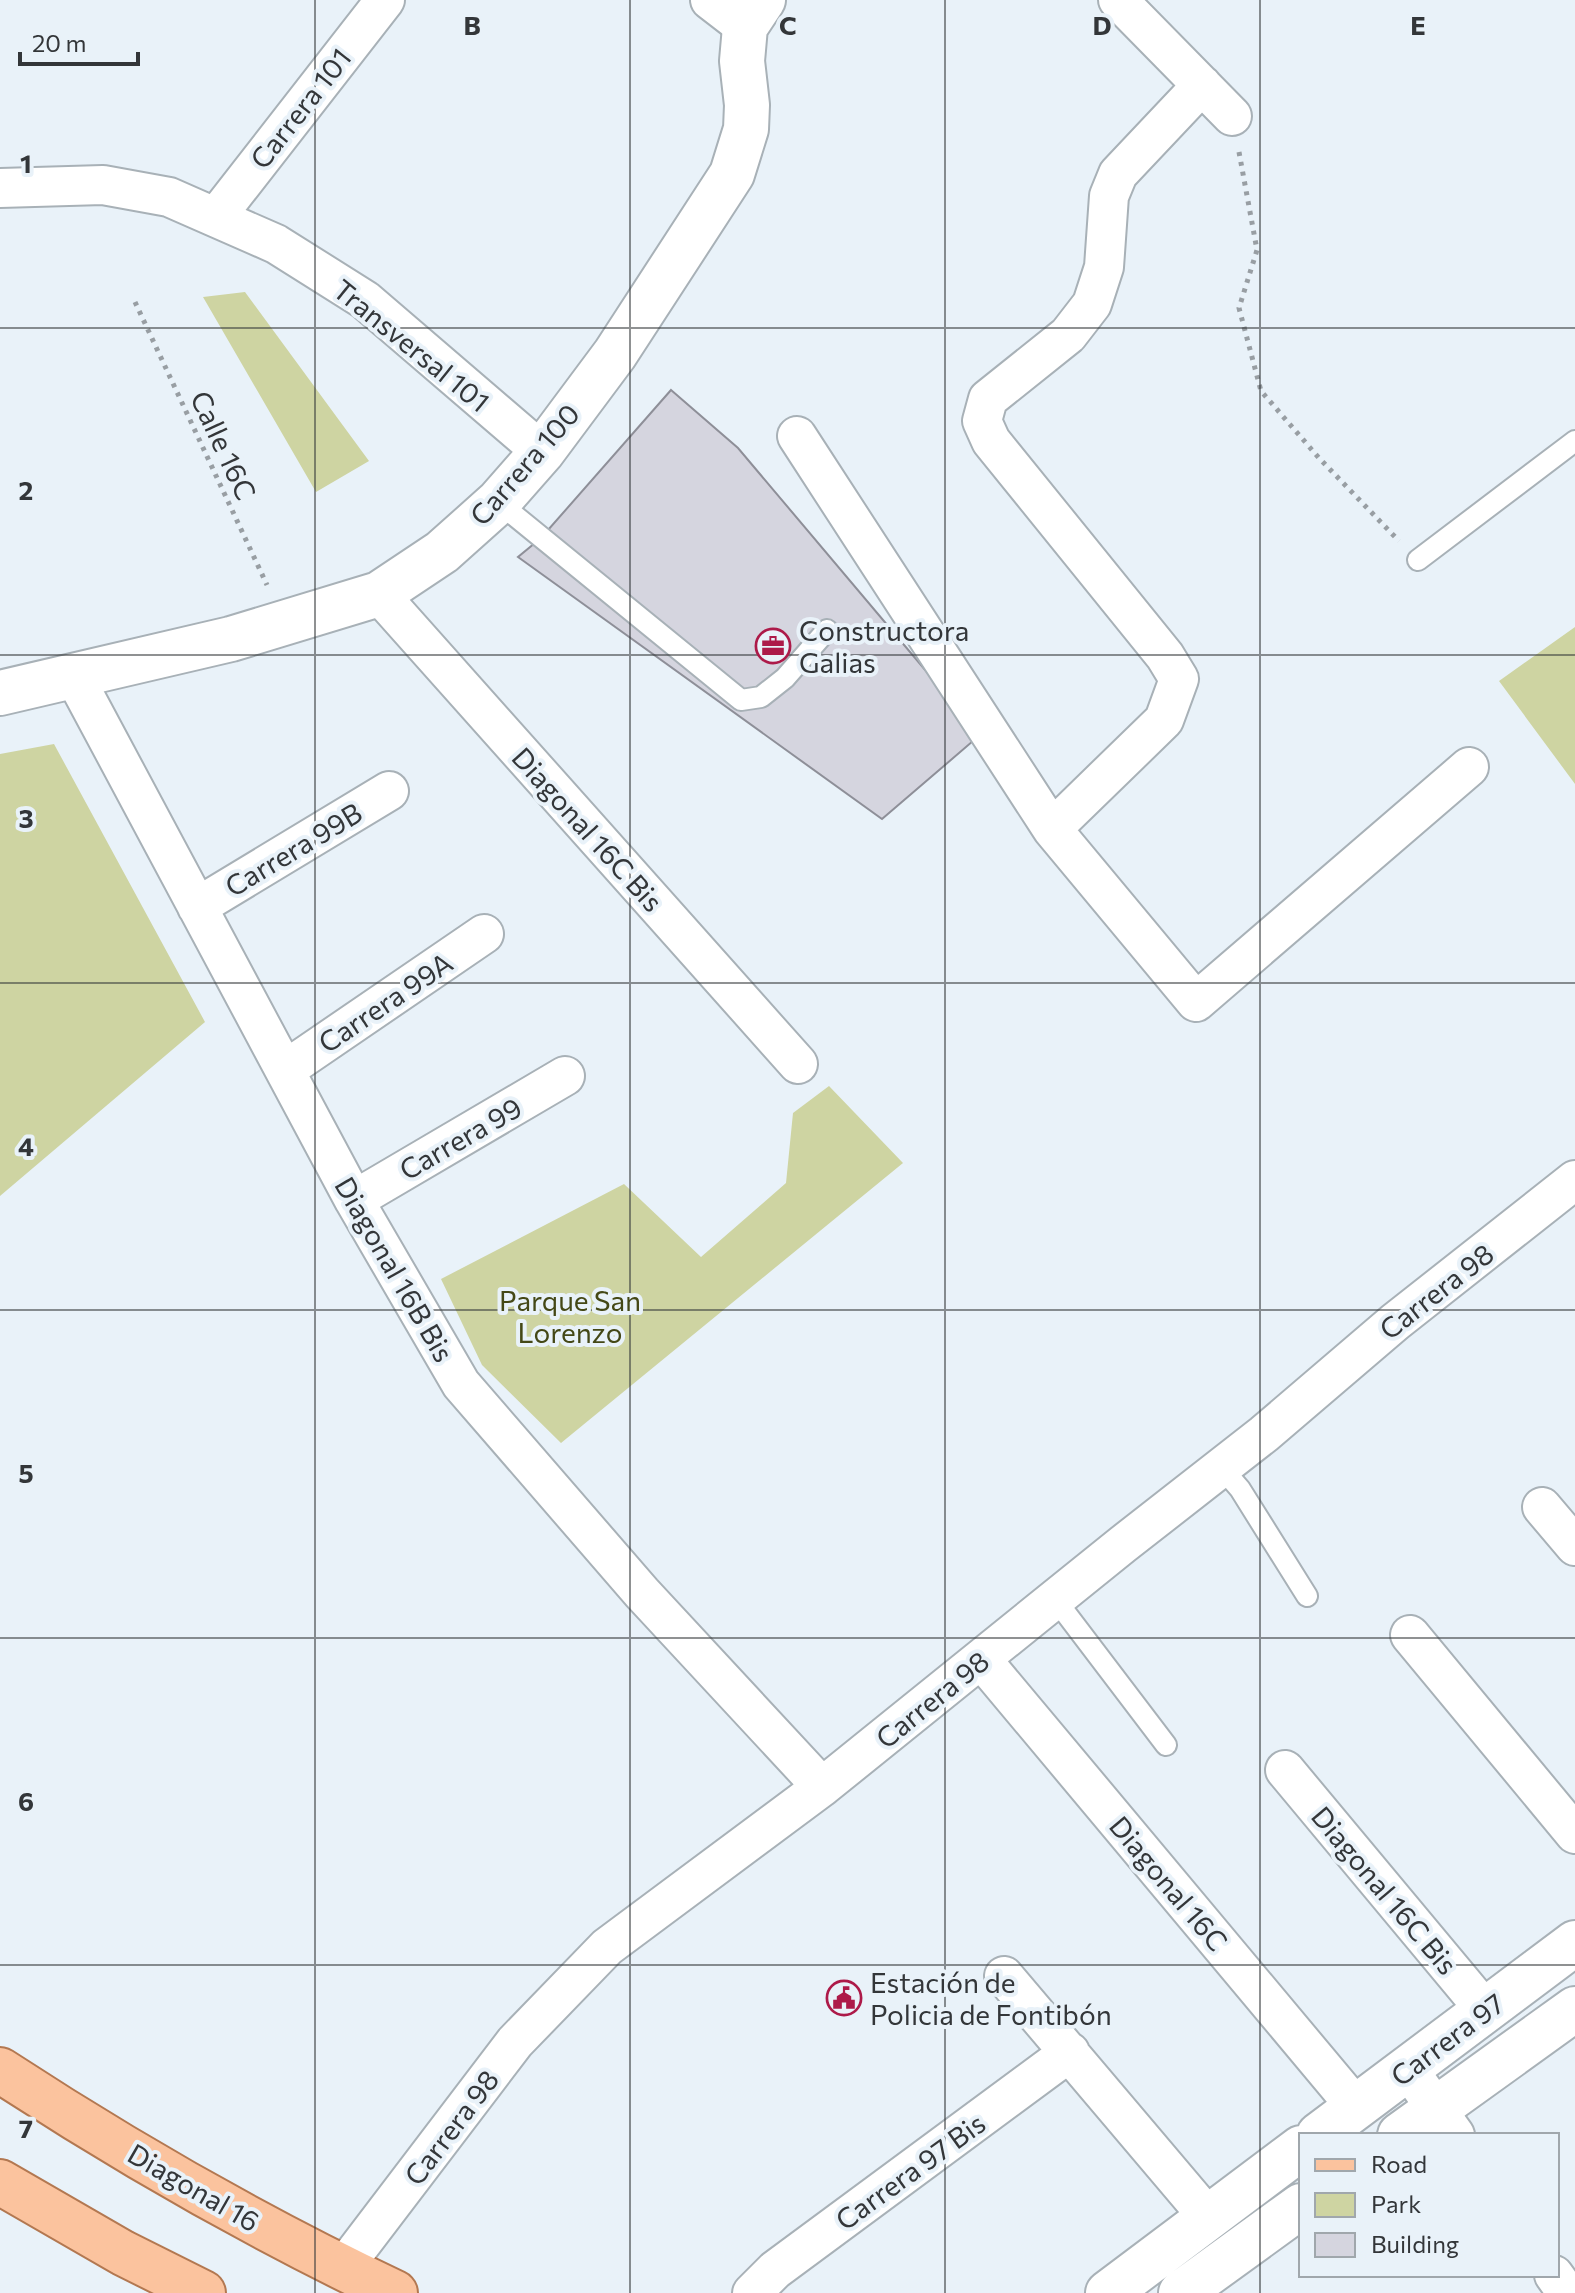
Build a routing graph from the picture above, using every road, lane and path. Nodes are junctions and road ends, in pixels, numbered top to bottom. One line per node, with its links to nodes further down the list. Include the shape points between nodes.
1 (385, 0): 8 (street, Carrera 101)
2 (710, 0): 4 (street)
3 (1118, 0): 5 (street)
4 (754, 13): 12 (street, Carrera 100, via 742,61 746,129 732,174 615,354)
5 (1202, 85): 6 (street); 22 (street, via 1118,174 1109,196 1104,267 1092,304 1068,335 988,399 982,421 991,441 1179,679 1164,720)
6 (1232, 116): 14 (path, via 1257,250 1239,308 1261,391)
7 (0, 188): 8 (street, Transversal 101, via 103,185 169,197)
8 (216, 217): 12 (street, Transversal 101, via 276,244 365,300)
9 (135, 302): 15 (path, Calle 16C)
10 (797, 436): 22 (street)
11 (1575, 441): 14 (lane)
12 (542, 452): 13 (street, Carrera 100)
13 (498, 502): 16 (street, Carrera 100, via 442,552); 17 (lane, via 741,700 761,697 785,678)
14 (1418, 560)
15 (269, 590)
16 (379, 594): 18 (street, Carrera 100, via 231,639); 25 (street, Diagonal 16C Bis)
17 (827, 630)
18 (74, 676): 19 (street, Carrera 100); 23 (street, Diagonal 16B Bis)
19 (0, 693)
20 (1469, 767): 22 (street, via 1196,1002)
21 (389, 791): 23 (street, Carrera 99B)
22 (1052, 829)
23 (197, 907): 26 (street, Diagonal 16B Bis)
24 (484, 934): 26 (street, Carrera 99A)
25 (798, 1064)
26 (285, 1070): 29 (street, Diagonal 16B Bis)
27 (565, 1076): 29 (street, Carrera 99)
28 (1575, 1180): 30 (street, Carrera 98)
29 (354, 1200): 39 (street, Diagonal 16B Bis, via 461,1384 642,1593)
30 (1221, 1467): 33 (lane); 34 (street, Carrera 98)
31 (1542, 1507): 32 (street)
32 (1575, 1546)
33 (1307, 1596)
34 (1055, 1599): 36 (street, Carrera 98); 37 (lane)
35 (1410, 1635): 40 (street)
36 (982, 1660): 39 (street, Carrera 98); 48 (street, Diagonal 16C)
37 (1166, 1745)
38 (1285, 1770): 44 (street, Diagonal 16C Bis)
39 (822, 1787): 56 (street, Carrera 98, via 598,1957 515,2042)
40 (1575, 1834)
41 (1575, 1943): 44 (street, Carrera 97)
42 (1004, 1976): 45 (street)
43 (1575, 2009): 49 (street, Carrera 97)
44 (1485, 2010): 46 (street, Carrera 97)
45 (1070, 2052): 55 (street); 59 (street, Carrera 97 Bis, via 775,2270)
46 (1408, 2069): 48 (street, Carrera 97); 49 (street)
47 (0, 2070): 56 (main road, Diagonal 16, via 145,2160)
48 (1356, 2107): 50 (street, Carrera 97)
49 (1446, 2122): 51 (street, Carrera 97)
50 (1322, 2133)
51 (1407, 2133)
52 (1299, 2150): 55 (street)
53 (0, 2182): 57 (main road)
54 (1299, 2207): 61 (street)
55 (1209, 2218): 60 (street)
56 (343, 2268): 58 (main road, Diagonal 16)
57 (203, 2293)
58 (395, 2293)
59 (752, 2293)
60 (1108, 2293)
61 (1181, 2293)

